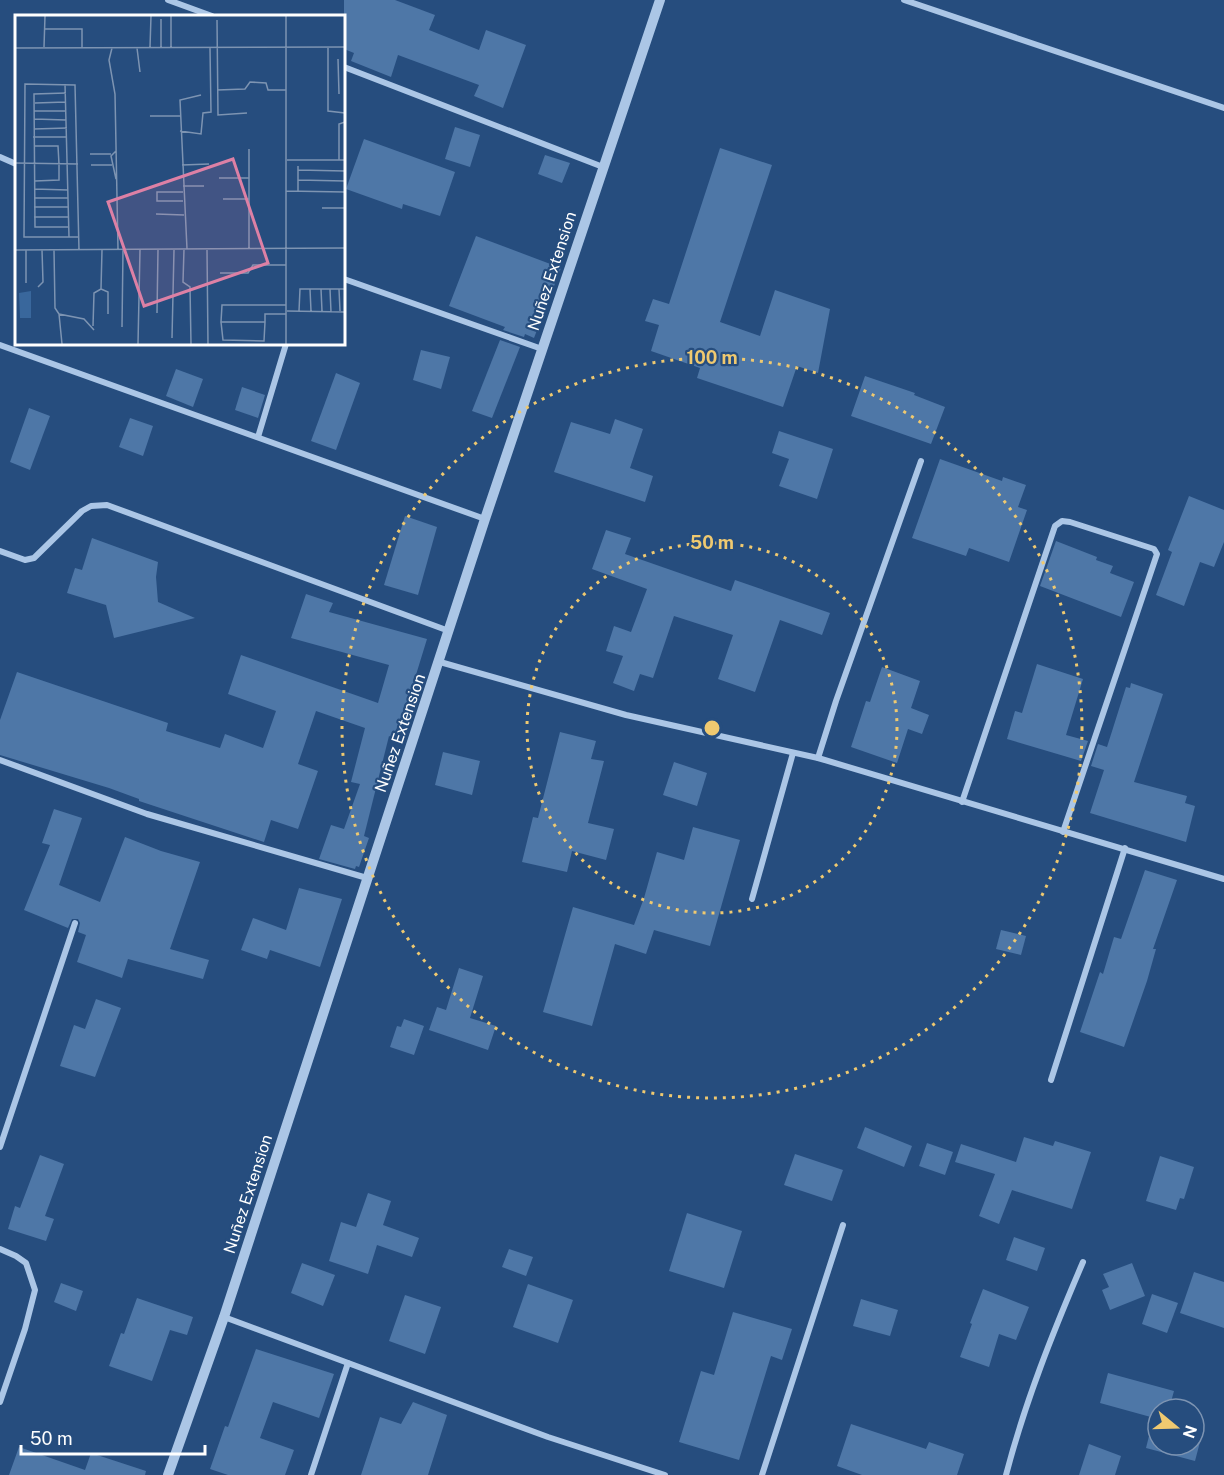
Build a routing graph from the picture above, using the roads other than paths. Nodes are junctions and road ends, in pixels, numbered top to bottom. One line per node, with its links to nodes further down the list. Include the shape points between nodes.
1 (168, 0): 4 (street)
2 (660, 0): 9 (street, Nuñez Extension)
3 (903, 0): 6 (street)
4 (209, 15)
5 (345, 67): 9 (street)
6 (1224, 108)
7 (0, 158): 8 (street)
8 (15, 164)
9 (603, 167): 13 (street, Nuñez Extension)
10 (345, 279): 13 (street)
11 (0, 345): 14 (street)
12 (286, 345): 14 (street)
13 (542, 349): 16 (street, Nuñez Extension)
14 (258, 437): 16 (street)
15 (921, 461): 21 (street)
16 (485, 519): 18 (street, Nuñez Extension)
17 (0, 551): 18 (street, via 25,560 34,558 82,511 107,505)
18 (450, 631): 19 (street, Nuñez Extension)
19 (440, 662): 20 (street, via 626,715); 26 (street, Nuñez Extension)
20 (793, 753): 21 (street); 28 (street)
21 (818, 758): 23 (street)
22 (0, 760): 26 (street, via 147,814)
23 (962, 802): 24 (street); 24 (street, via 1055,526 1062,521 1070,522 1154,549 1157,554)
24 (1063, 832): 25 (street)
25 (1125, 848): 27 (street); 30 (street)
26 (367, 878): 35 (street, Nuñez Extension)
27 (1224, 879)
28 (752, 899)
29 (75, 922): 31 (street)
30 (1051, 1080)
31 (0, 1147)
32 (843, 1225): 41 (street)
33 (0, 1249): 37 (street, via 26,1263 35,1290 26,1329)
34 (1083, 1262): 42 (street, via 1050,1338)
35 (224, 1317): 36 (street); 38 (street, Nuñez Extension)
36 (348, 1363): 39 (street); 40 (street, via 548,1437)
37 (0, 1402)
38 (168, 1475)
39 (311, 1475)
40 (665, 1475)
41 (762, 1475)
42 (1006, 1475)

